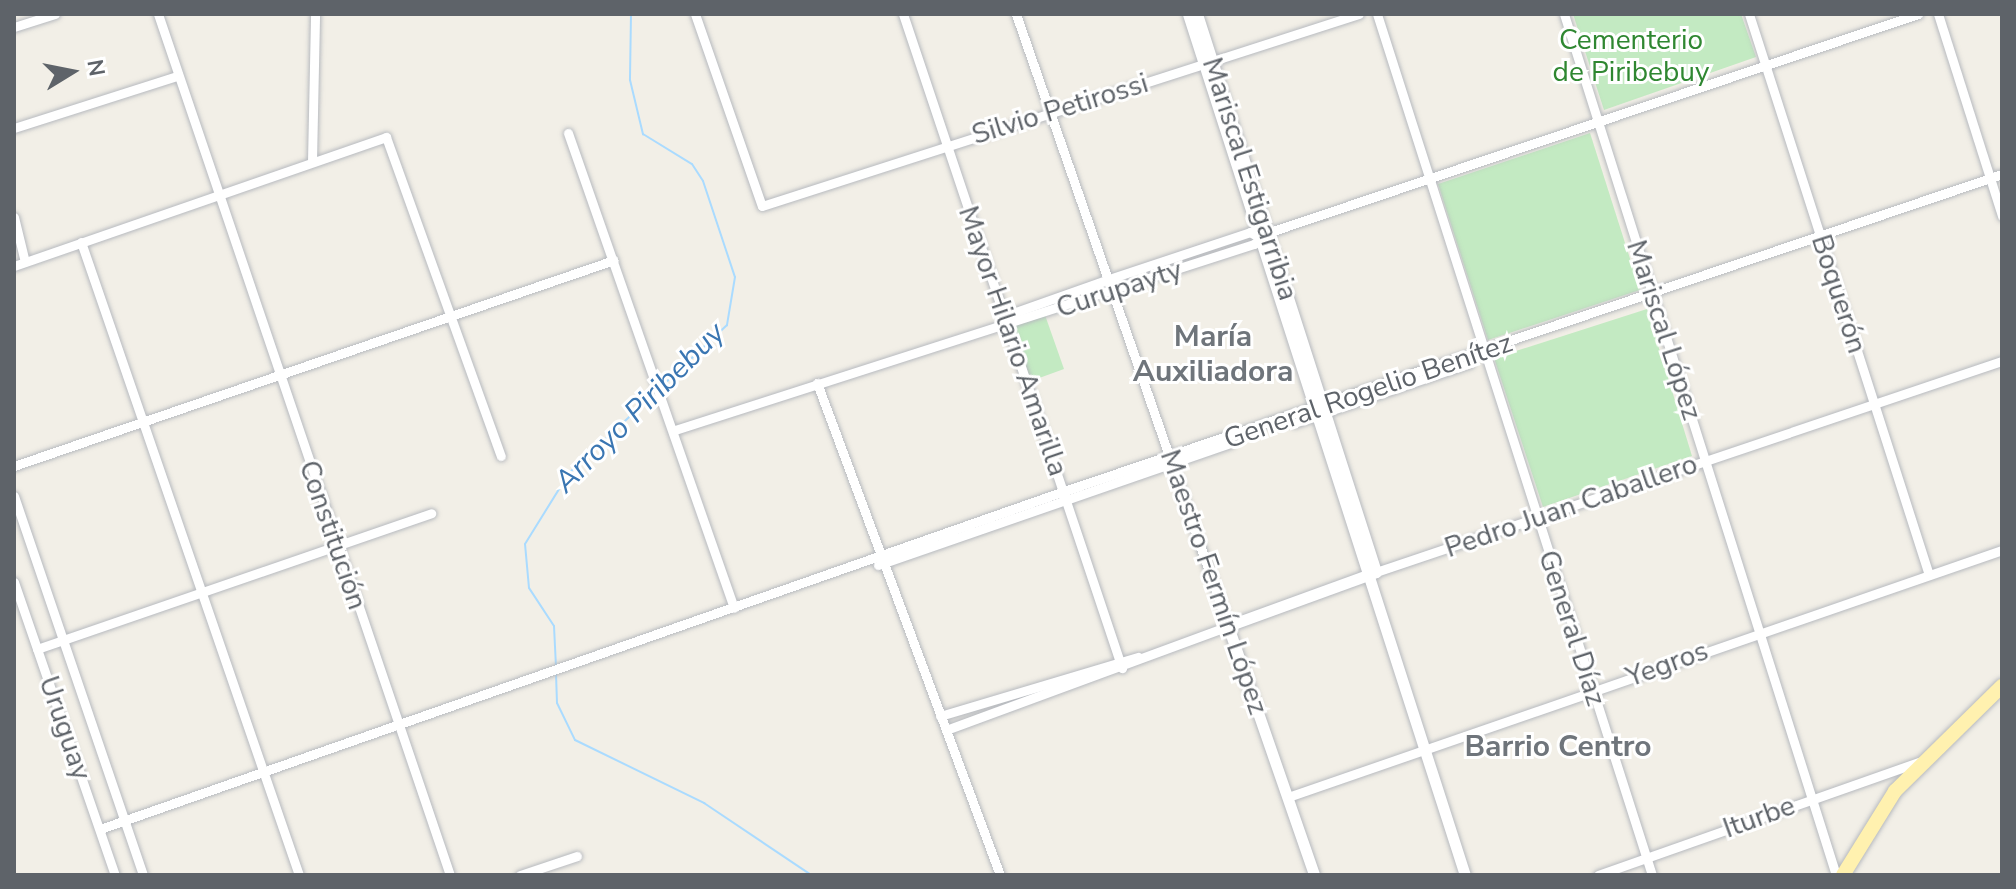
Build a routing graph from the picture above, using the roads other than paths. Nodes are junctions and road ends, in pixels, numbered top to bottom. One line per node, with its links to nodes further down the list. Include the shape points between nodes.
1 (55, 14): 15 (street)
2 (158, 14): 18 (street, Constitución)
3 (315, 14): 24 (street)
4 (695, 14): 23 (street, Silvio Petirossi, via 762,206)
5 (903, 14): 23 (street, Mayor Hilario Amarilla)
6 (1016, 14): 19 (street, Maestro Fermín López)
7 (1188, 14): 16 (street)
8 (1197, 14): 16 (street, Mariscal Estigarribia)
9 (1359, 14): 16 (street, Silvio Petirossi)
10 (1377, 14): 26 (street, General Díaz)
11 (1564, 14): 20 (street, Mariscal López)
12 (1749, 14): 17 (street, Boquerón)
13 (1918, 14): 17 (street, Curupayty)
14 (1938, 14): 27 (street)
15 (14, 27)
16 (1208, 63): 19 (street, Silvio Petirossi); 31 (street)
17 (1765, 64): 20 (street, Curupayty); 32 (street, Boquerón)
18 (177, 76): 21 (street); 28 (street, Constitución)
19 (1050, 112): 23 (street, Silvio Petirossi); 37 (street, Maestro Fermín López)
20 (1598, 121): 26 (street, Curupayty); 39 (street, Mariscal López)
21 (14, 128)
22 (568, 133): 34 (street)
23 (947, 145): 41 (street, Mayor Hilario Amarilla)
24 (312, 161): 28 (street); 40 (street, via 386,137)
25 (2002, 174): 27 (street, General Rogelio Benítez)
26 (1427, 179): 31 (street, Curupayty); 42 (street, General Díaz)
27 (1995, 181): 29 (street); 32 (street, General Rogelio Benítez)
28 (216, 195): 33 (street); 44 (street, Constitución)
29 (2002, 216)
30 (14, 217): 35 (street)
31 (1262, 235): 37 (street, Curupayty, via 1250,232); 38 (street, Curupayty, via 1254,244); 47 (street)
32 (1821, 240): 39 (street, General Rogelio Benítez); 46 (street, Boquerón)
33 (81, 242): 35 (street); 48 (street)
34 (614, 260): 40 (street); 49 (street)
35 (25, 262): 36 (street)
36 (14, 266)
37 (1109, 279): 38 (street, Maestro Fermín López); 41 (street, Curupayty, via 1010,314)
38 (1112, 290): 41 (street, Curupayty); 52 (street, Maestro Fermín López)
39 (1654, 297): 42 (street, General Rogelio Benítez); 51 (street, Mariscal López)
40 (449, 316): 44 (street); 50 (street)
41 (1007, 322): 45 (street); 55 (street, Mayor Hilario Amarilla)
42 (1484, 355): 47 (street, General Rogelio Benítez); 57 (street, General Díaz)
43 (2002, 361): 46 (street, Pedro Juan Caballero)
44 (277, 376): 48 (street); 58 (street, Constitución)
45 (817, 383): 49 (street); 60 (street)
46 (1874, 404): 51 (street, Pedro Juan Caballero); 62 (street, Boquerón)
47 (1320, 412): 52 (street, General Rogelio Benítez); 61 (street)
48 (143, 422): 53 (street); 64 (street)
49 (675, 430): 65 (street)
50 (501, 456)
51 (1706, 461): 57 (street, Pedro Juan Caballero); 67 (street, Mariscal López)
52 (1172, 462): 55 (street, General Rogelio Benítez); 66 (street, Maestro Fermín López)
53 (14, 466)
54 (14, 496): 68 (street)
55 (1066, 496): 60 (street, General Rogelio Benítez); 70 (street, Mayor Hilario Amarilla)
56 (431, 513): 58 (street)
57 (1537, 517): 61 (street, Pedro Juan Caballero); 72 (street, General Díaz)
58 (337, 544): 64 (street); 74 (street, Constitución)
59 (2002, 550): 62 (street, Yegros)
60 (882, 560): 65 (street, General Rogelio Benítez); 73 (street)
61 (1372, 573): 66 (street, Pedro Juan Caballero); 76 (street)
62 (1929, 575): 67 (street, Yegros)
63 (14, 582): 69 (street, Uruguay)
64 (202, 592): 68 (street); 78 (street)
65 (734, 608): 74 (street, General Rogelio Benítez)
66 (1228, 626): 70 (street, Pedro Juan Caballero); 79 (street, Maestro Fermín López)
67 (1759, 630): 72 (street, Yegros); 80 (street, Mariscal López)
68 (60, 642): 69 (street); 81 (street)
69 (37, 649): 82 (street, Uruguay)
70 (1120, 663): 73 (street); 75 (street)
71 (2002, 686): 77 (main road)
72 (1593, 692): 76 (street, Yegros); 84 (street, General Díaz)
73 (940, 716): 75 (street)
74 (398, 722): 78 (street, General Rogelio Benítez); 88 (street, Constitución)
75 (946, 730): 90 (street)
76 (1423, 749): 79 (street, Yegros); 92 (street)
77 (1921, 761): 80 (street, Iturbe); 96 (main road)
78 (263, 769): 81 (street, General Rogelio Benítez); 87 (street)
79 (1288, 797): 91 (street, Maestro Fermín López)
80 (1812, 798): 84 (street, Iturbe); 95 (street, Mariscal López)
81 (123, 819): 82 (street, General Rogelio Benítez); 86 (street)
82 (100, 829): 85 (street, Uruguay)
83 (577, 856): 89 (street)
84 (1647, 858): 93 (street, Iturbe); 94 (street, General Díaz)
85 (115, 875)
86 (143, 875)
87 (299, 875)
88 (450, 875)
89 (520, 875)
90 (1000, 875)
91 (1314, 875)
92 (1465, 875)
93 (1598, 875)
94 (1652, 875)
95 (1836, 875)
96 (1843, 875)

